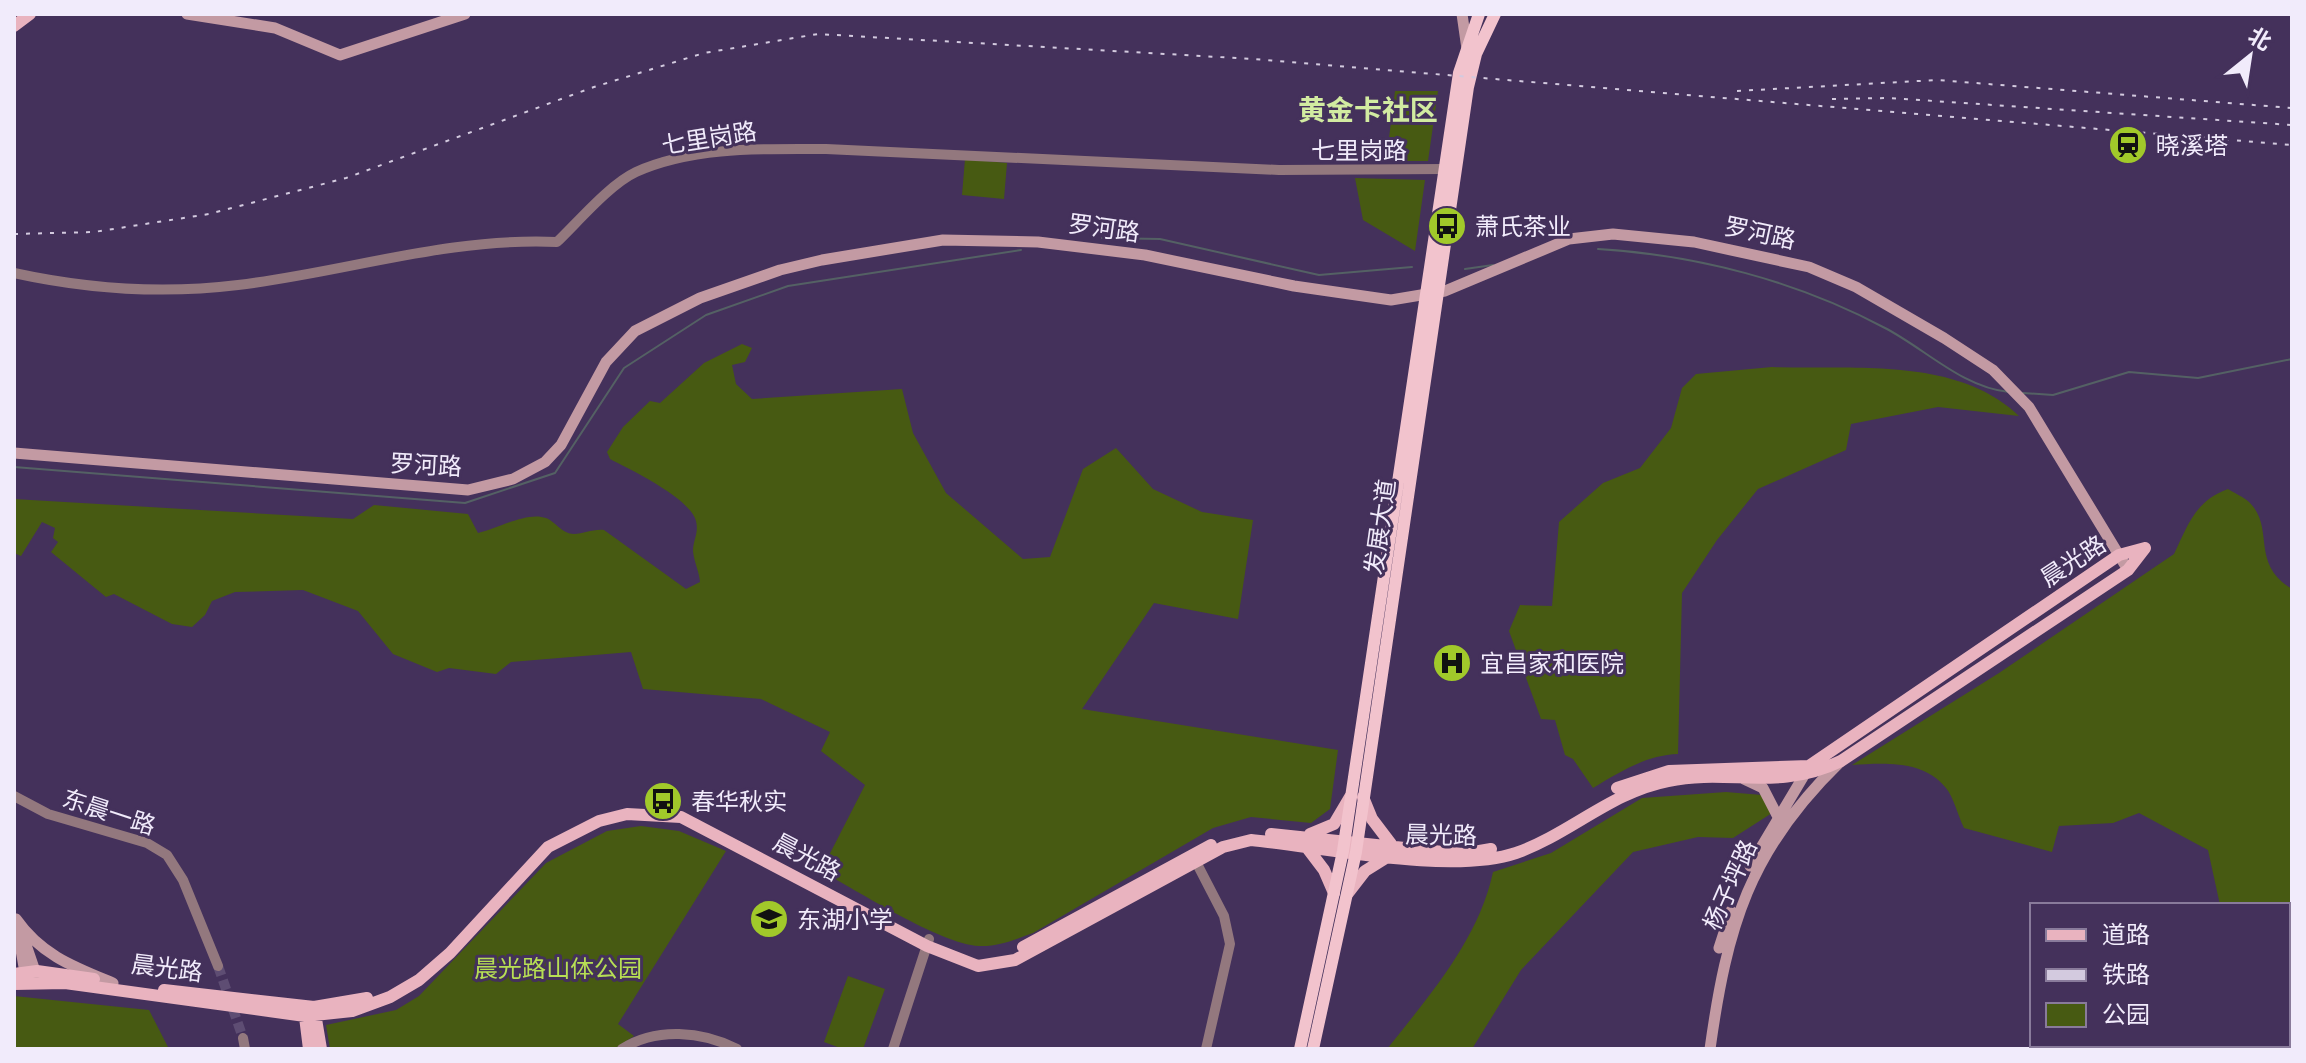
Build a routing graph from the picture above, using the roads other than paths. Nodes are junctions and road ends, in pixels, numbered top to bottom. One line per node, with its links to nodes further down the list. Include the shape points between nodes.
1 (21, 14): 8 (main road)
2 (30, 14): 9 (main road)
3 (187, 14): 4 (main road, via 275,28 340,55)
4 (465, 14)
5 (1462, 14): 10 (main road)
6 (1479, 14): 10 (highway, 发展大道)
7 (1495, 14): 13 (highway, 发展大道, via 1468,87)
8 (14, 19)
9 (14, 26)
10 (1467, 50): 11 (highway, 发展大道)
11 (1444, 169): 12 (street, 七里岗路, via 1279,170 754,149 707,154 634,173 557,242 479,242 207,288 97,288); 13 (highway, 发展大道)
12 (14, 273)
13 (1430, 294): 14 (main road, 罗河路, via 1391,300 1073,245 943,240 780,270 664,314 619,344 561,445 545,462 513,479 468,490); 15 (main road, 罗河路, via 1569,239 1613,234 1763,255 1832,276 1944,338 1997,375 2029,407); 21 (highway, 发展大道)
14 (14, 453)
15 (2119, 555): 16 (main road, 罗河路); 16 (main road, 晨光路, via 2145,548); 18 (main road, 晨光路)
16 (2128, 570): 17 (main road, 晨光路)
17 (1841, 761): 18 (main road, 晨光路); 22 (main road, 杨子坪路)
18 (1809, 772): 19 (main road, 晨光路); 22 (main road); 23 (main road); 26 (main road, 晨光路, via 1669,771 1619,787 1568,821 1514,846 1462,854)
19 (1744, 779): 23 (main road, via 1763,788); 26 (main road, 晨光路, via 1670,780 1621,795 1569,829 1514,854 1461,863)
20 (14, 796): 32 (street, 东晨一路, via 48,814 147,843 167,855 183,880)
21 (1357, 796): 24 (main road, via 1334,824); 25 (highway, 发展大道); 26 (main road)
22 (1803, 801): 45 (main road, 杨子坪路, via 1766,852 1737,914)
23 (1778, 817): 44 (main road, via 1724,929)
24 (1304, 841): 25 (main road, 晨光路); 27 (main road, 晨光路, via 1251,840); 28 (main road)
25 (1350, 846): 26 (main road, 晨光路); 28 (highway, 发展大道)
26 (1391, 850): 28 (main road)
27 (1194, 859): 31 (main road, 晨光路, via 1015,960 978,966); 41 (street, via 1224,916 1230,944)
28 (1341, 893): 42 (highway, 发展大道); 43 (highway, 发展大道)
29 (15, 917): 33 (main road); 34 (main road, via 54,958)
30 (14, 933): 33 (main road)
31 (928, 943): 35 (main road, 晨光路, via 681,817 627,814 599,821 548,847 419,980 352,1011); 40 (street)
32 (218, 966)
33 (26, 977): 34 (main road, 晨光路); 35 (main road, 晨光路)
34 (113, 983): 35 (main road, 晨光路)
35 (310, 1012): 36 (main road); 37 (main road)
36 (309, 1049)
37 (321, 1049)
38 (622, 1049): 39 (street, via 673,1034 708,1038)
39 (737, 1049)
40 (893, 1049)
41 (1206, 1049)
42 (1300, 1049)
43 (1313, 1049)
44 (1703, 1049)
45 (1710, 1049)

